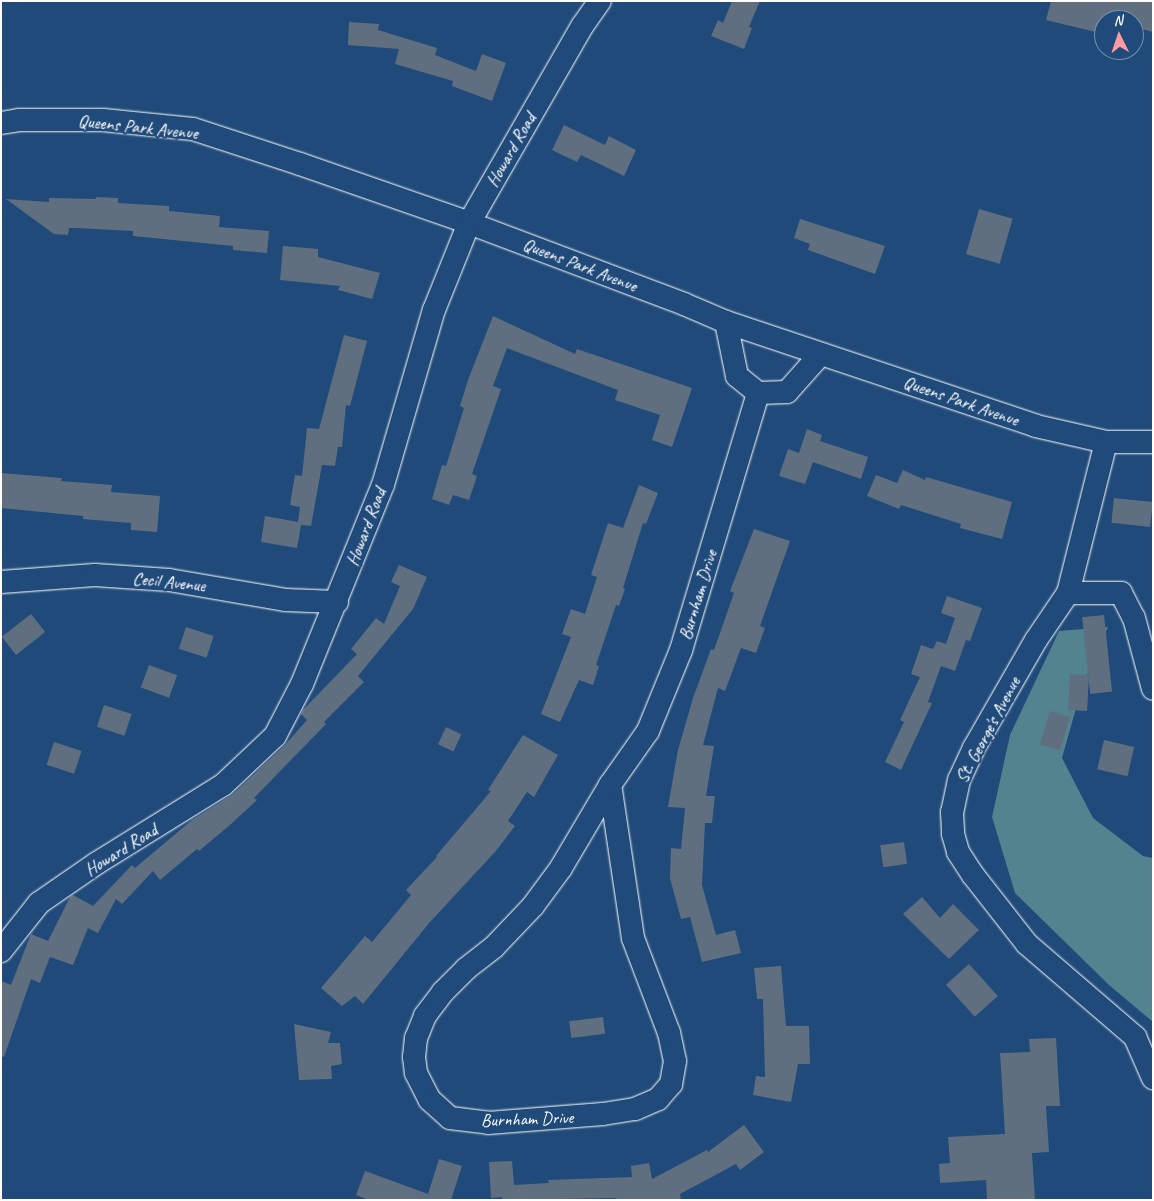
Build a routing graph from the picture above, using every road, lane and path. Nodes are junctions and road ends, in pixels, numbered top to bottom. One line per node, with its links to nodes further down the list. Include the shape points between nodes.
1 (600, 1): 3 (street, Howard Road)
2 (1, 123): 3 (street, Queens Park Avenue, via 103,120 192,129)
3 (469, 223): 4 (street, Queens Park Avenue); 11 (street, Howard Road, via 434,310 383,485)
4 (726, 322): 5 (street, Queens Park Avenue); 6 (street, via 737,376)
5 (820, 355): 6 (street, via 787,392); 7 (street, Queens Park Avenue, via 868,368 1036,426)
6 (758, 393): 13 (street, Burnham Drive, via 681,650 648,731)
7 (1106, 442): 8 (street, Queens Park Avenue); 10 (street, St. George's Avenue)
8 (1153, 442)
9 (1, 582): 11 (street, Cecil Avenue, via 95,575 169,580 286,600)
10 (1068, 593): 12 (street, via 1121,593 1134,618); 15 (street, St. George's Avenue, via 1036,640 974,748 959,780 952,812 953,834 958,852 973,875 1027,944 1135,1037)
11 (337, 602): 14 (street, Howard Road, via 302,684 275,736 223,785 39,903)
12 (1153, 689)
13 (610, 785): 13 (street, Burnham Drive, via 633,938 669,1033 675,1061 671,1084 658,1099 635,1108 603,1114 488,1123 450,1118 430,1100 416,1073 416,1038 425,1016 454,980 494,946 533,906)
14 (1, 951)
15 (1153, 1078)

